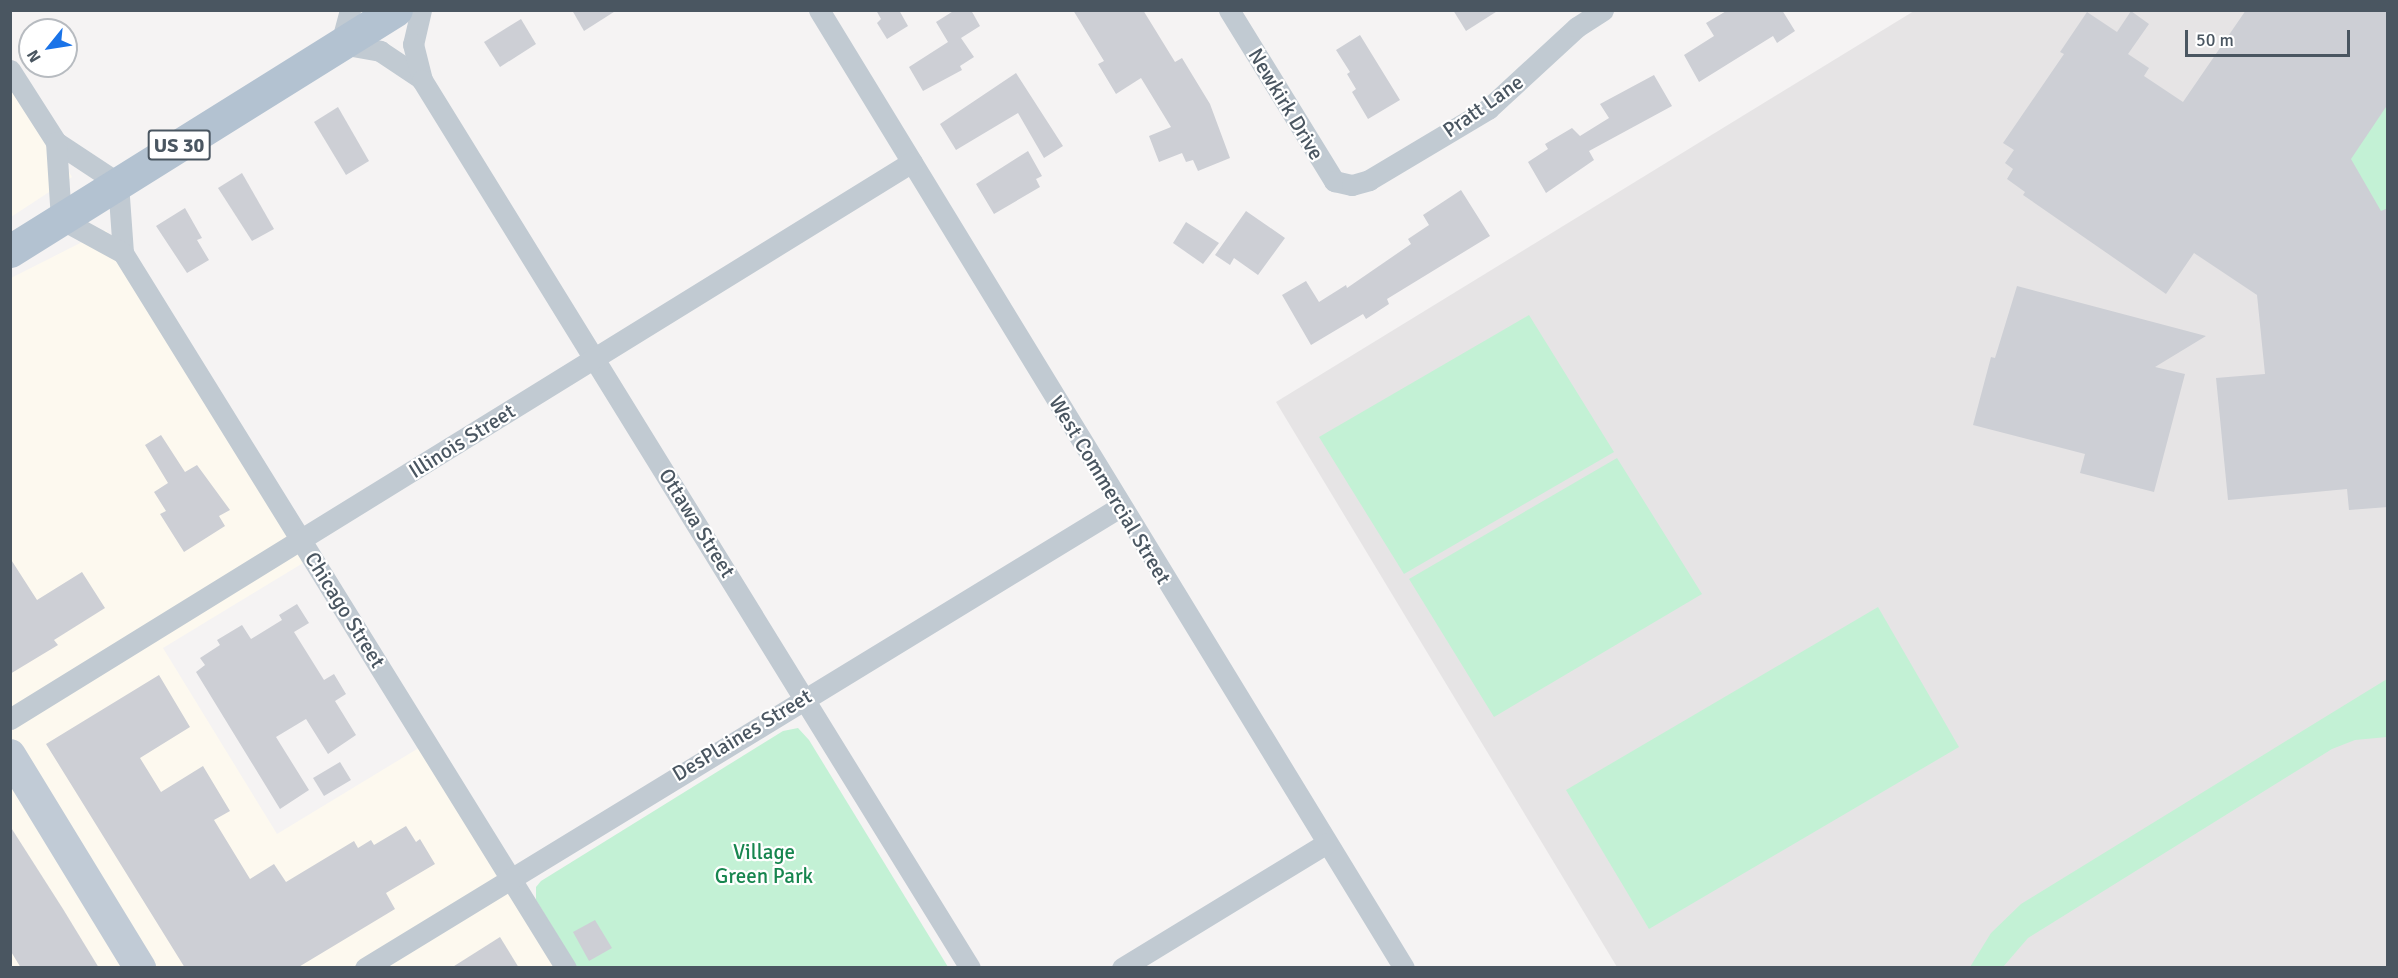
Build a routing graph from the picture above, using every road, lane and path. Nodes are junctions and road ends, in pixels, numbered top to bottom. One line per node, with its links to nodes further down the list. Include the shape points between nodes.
1 (350, 10): 7 (street)
2 (396, 10): 7 (main road, US 30)
3 (421, 10): 9 (street, Ottawa Street, via 413,44)
4 (819, 10): 11 (street, West Commercial Street)
5 (1229, 10): 13 (street, Newkirk Drive, via 1334,182)
6 (1603, 10): 13 (street, Pratt Lane, via 1577,27 1488,109 1368,180)
7 (341, 44): 9 (street, Ottawa Street, via 380,51); 12 (main road, US 30)
8 (10, 70): 10 (street)
9 (422, 80): 17 (street, Ottawa Street)
10 (56, 142): 12 (street); 14 (street)
11 (912, 162): 17 (street, Illinois Street); 18 (street, West Commercial Street)
12 (118, 183): 14 (main road, US 30); 16 (street, Chicago Street)
13 (1352, 184)
14 (61, 219): 15 (main road, US 30); 16 (street, Chicago Street)
15 (10, 250)
16 (123, 253): 19 (street, Chicago Street)
17 (595, 359): 19 (street, Illinois Street); 20 (street, Ottawa Street)
18 (1120, 507): 20 (street, DesPlaines Street); 23 (street, West Commercial Street)
19 (302, 539): 21 (street, Illinois Street); 24 (street, Chicago Street)
20 (804, 697): 24 (street, DesPlaines Street); 28 (street, Ottawa Street)
21 (10, 719)
22 (10, 754): 25 (main road)
23 (1327, 843): 29 (street); 30 (street, West Commercial Street)
24 (511, 877): 26 (street, DesPlaines Street); 27 (street, Chicago Street)
25 (140, 968)
26 (365, 968)
27 (566, 968)
28 (970, 968)
29 (1122, 968)
30 (1404, 968)

